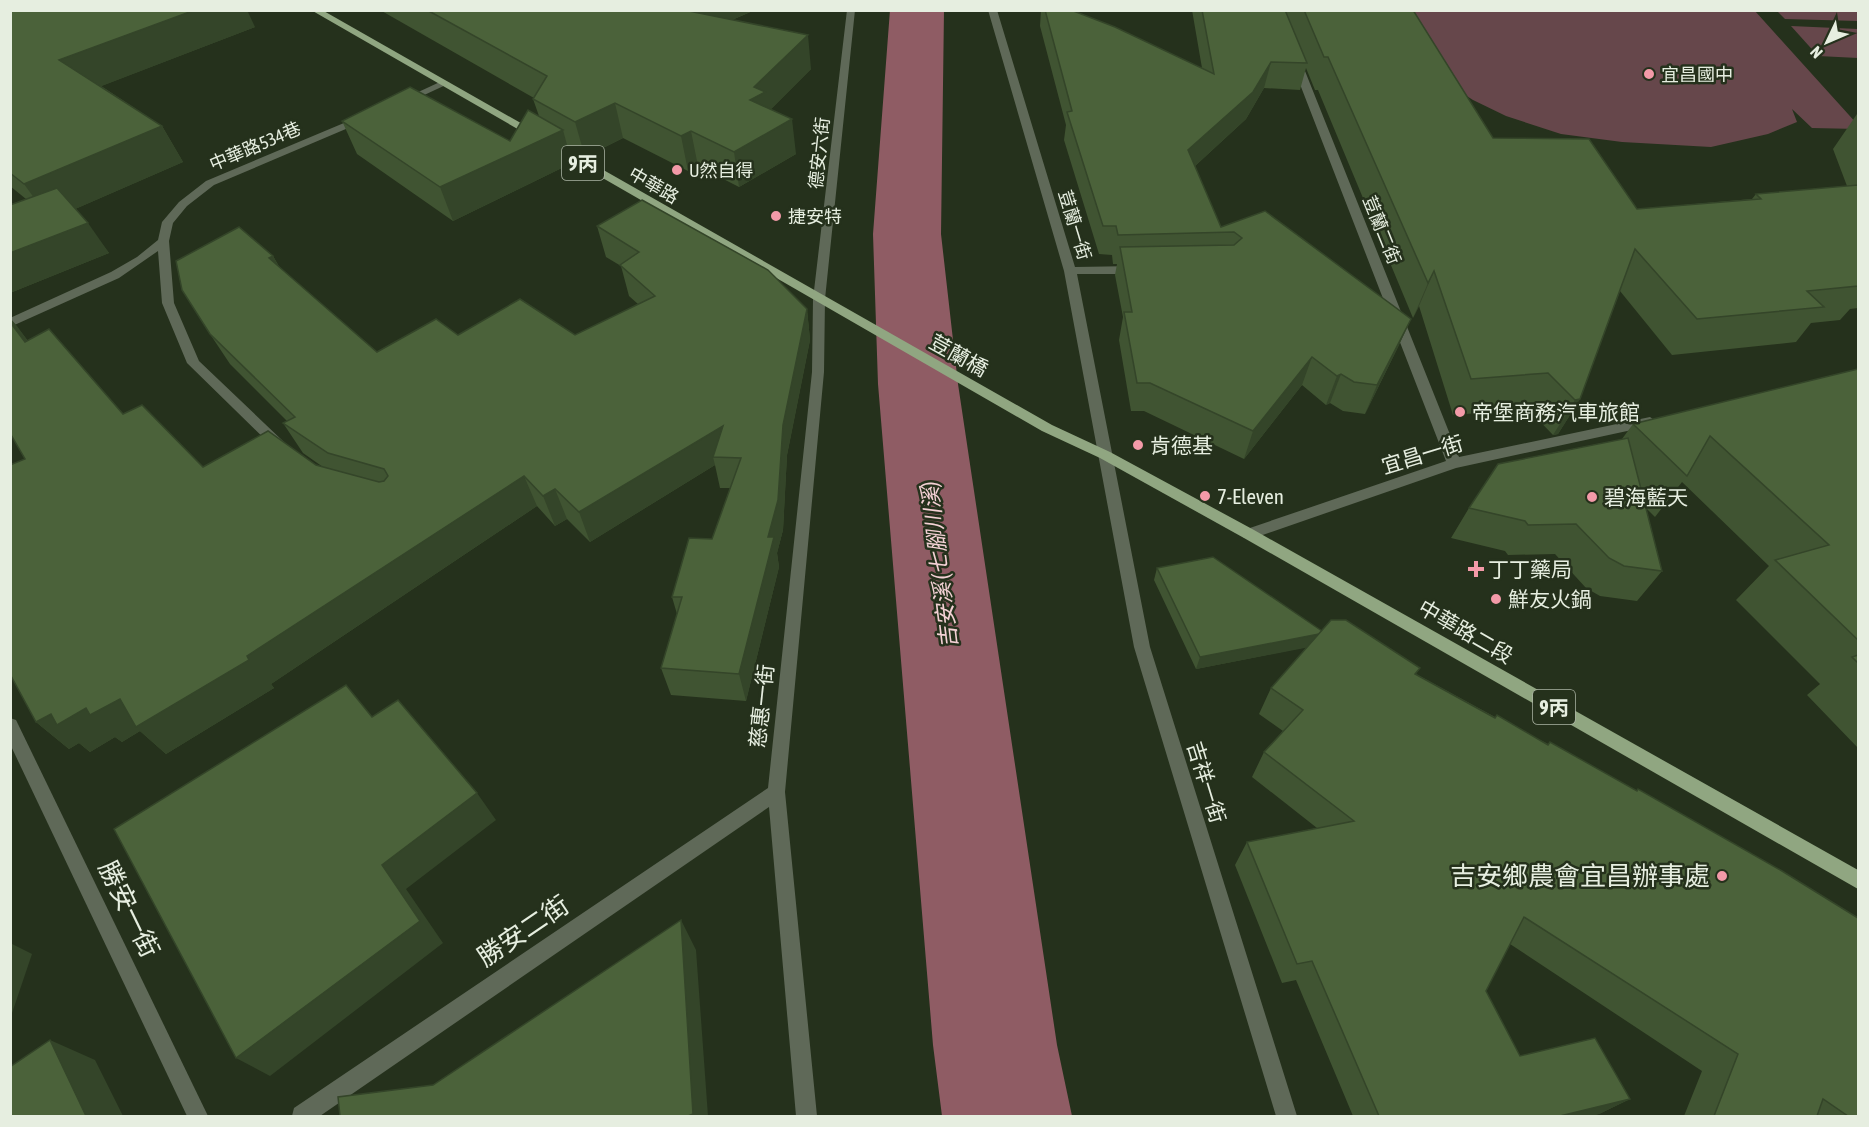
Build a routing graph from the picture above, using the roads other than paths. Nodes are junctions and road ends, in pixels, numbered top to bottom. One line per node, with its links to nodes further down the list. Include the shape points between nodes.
1 (315, 10): 5 (main road, 中華路 / 9丙)
2 (852, 10): 11 (street, 德安六街)
3 (992, 10): 10 (street, 荳蘭一街)
4 (1293, 55): 18 (street, 荳蘭二街)
5 (445, 83): 6 (street); 11 (main road, 中華路 / 9丙)
6 (392, 106)
7 (370, 115): 8 (street, 中華路534巷, via 210,183 168,222)
8 (164, 241): 13 (street, via 115,275); 16 (street, via 168,303 193,363)
9 (1149, 269): 10 (street)
10 (1070, 271): 17 (street, 荳蘭一街)
11 (819, 299): 12 (main road, 中華路 / 9丙); 21 (street, 慈惠一街, via 818,372)
12 (851, 317): 15 (main road, 荳蘭橋 / 9丙)
13 (10, 323)
14 (1662, 419): 18 (street, 宜昌一街)
15 (1047, 428): 17 (main road, 中華路二段 / 9丙)
16 (288, 452)
17 (1105, 455): 19 (main road, 中華路二段 / 9丙); 26 (street, 吉祥一街, via 1142,647)
18 (1454, 463): 19 (street, 宜昌一街)
19 (1249, 534): 22 (main road, 中華路二段 / 9丙)
20 (10, 725): 23 (street, 勝安一街)
21 (776, 792): 24 (street, 勝安二街); 25 (street, 慈惠一街)
22 (1858, 880)
23 (198, 1116)
24 (302, 1116)
25 (807, 1116)
26 (1287, 1116)

